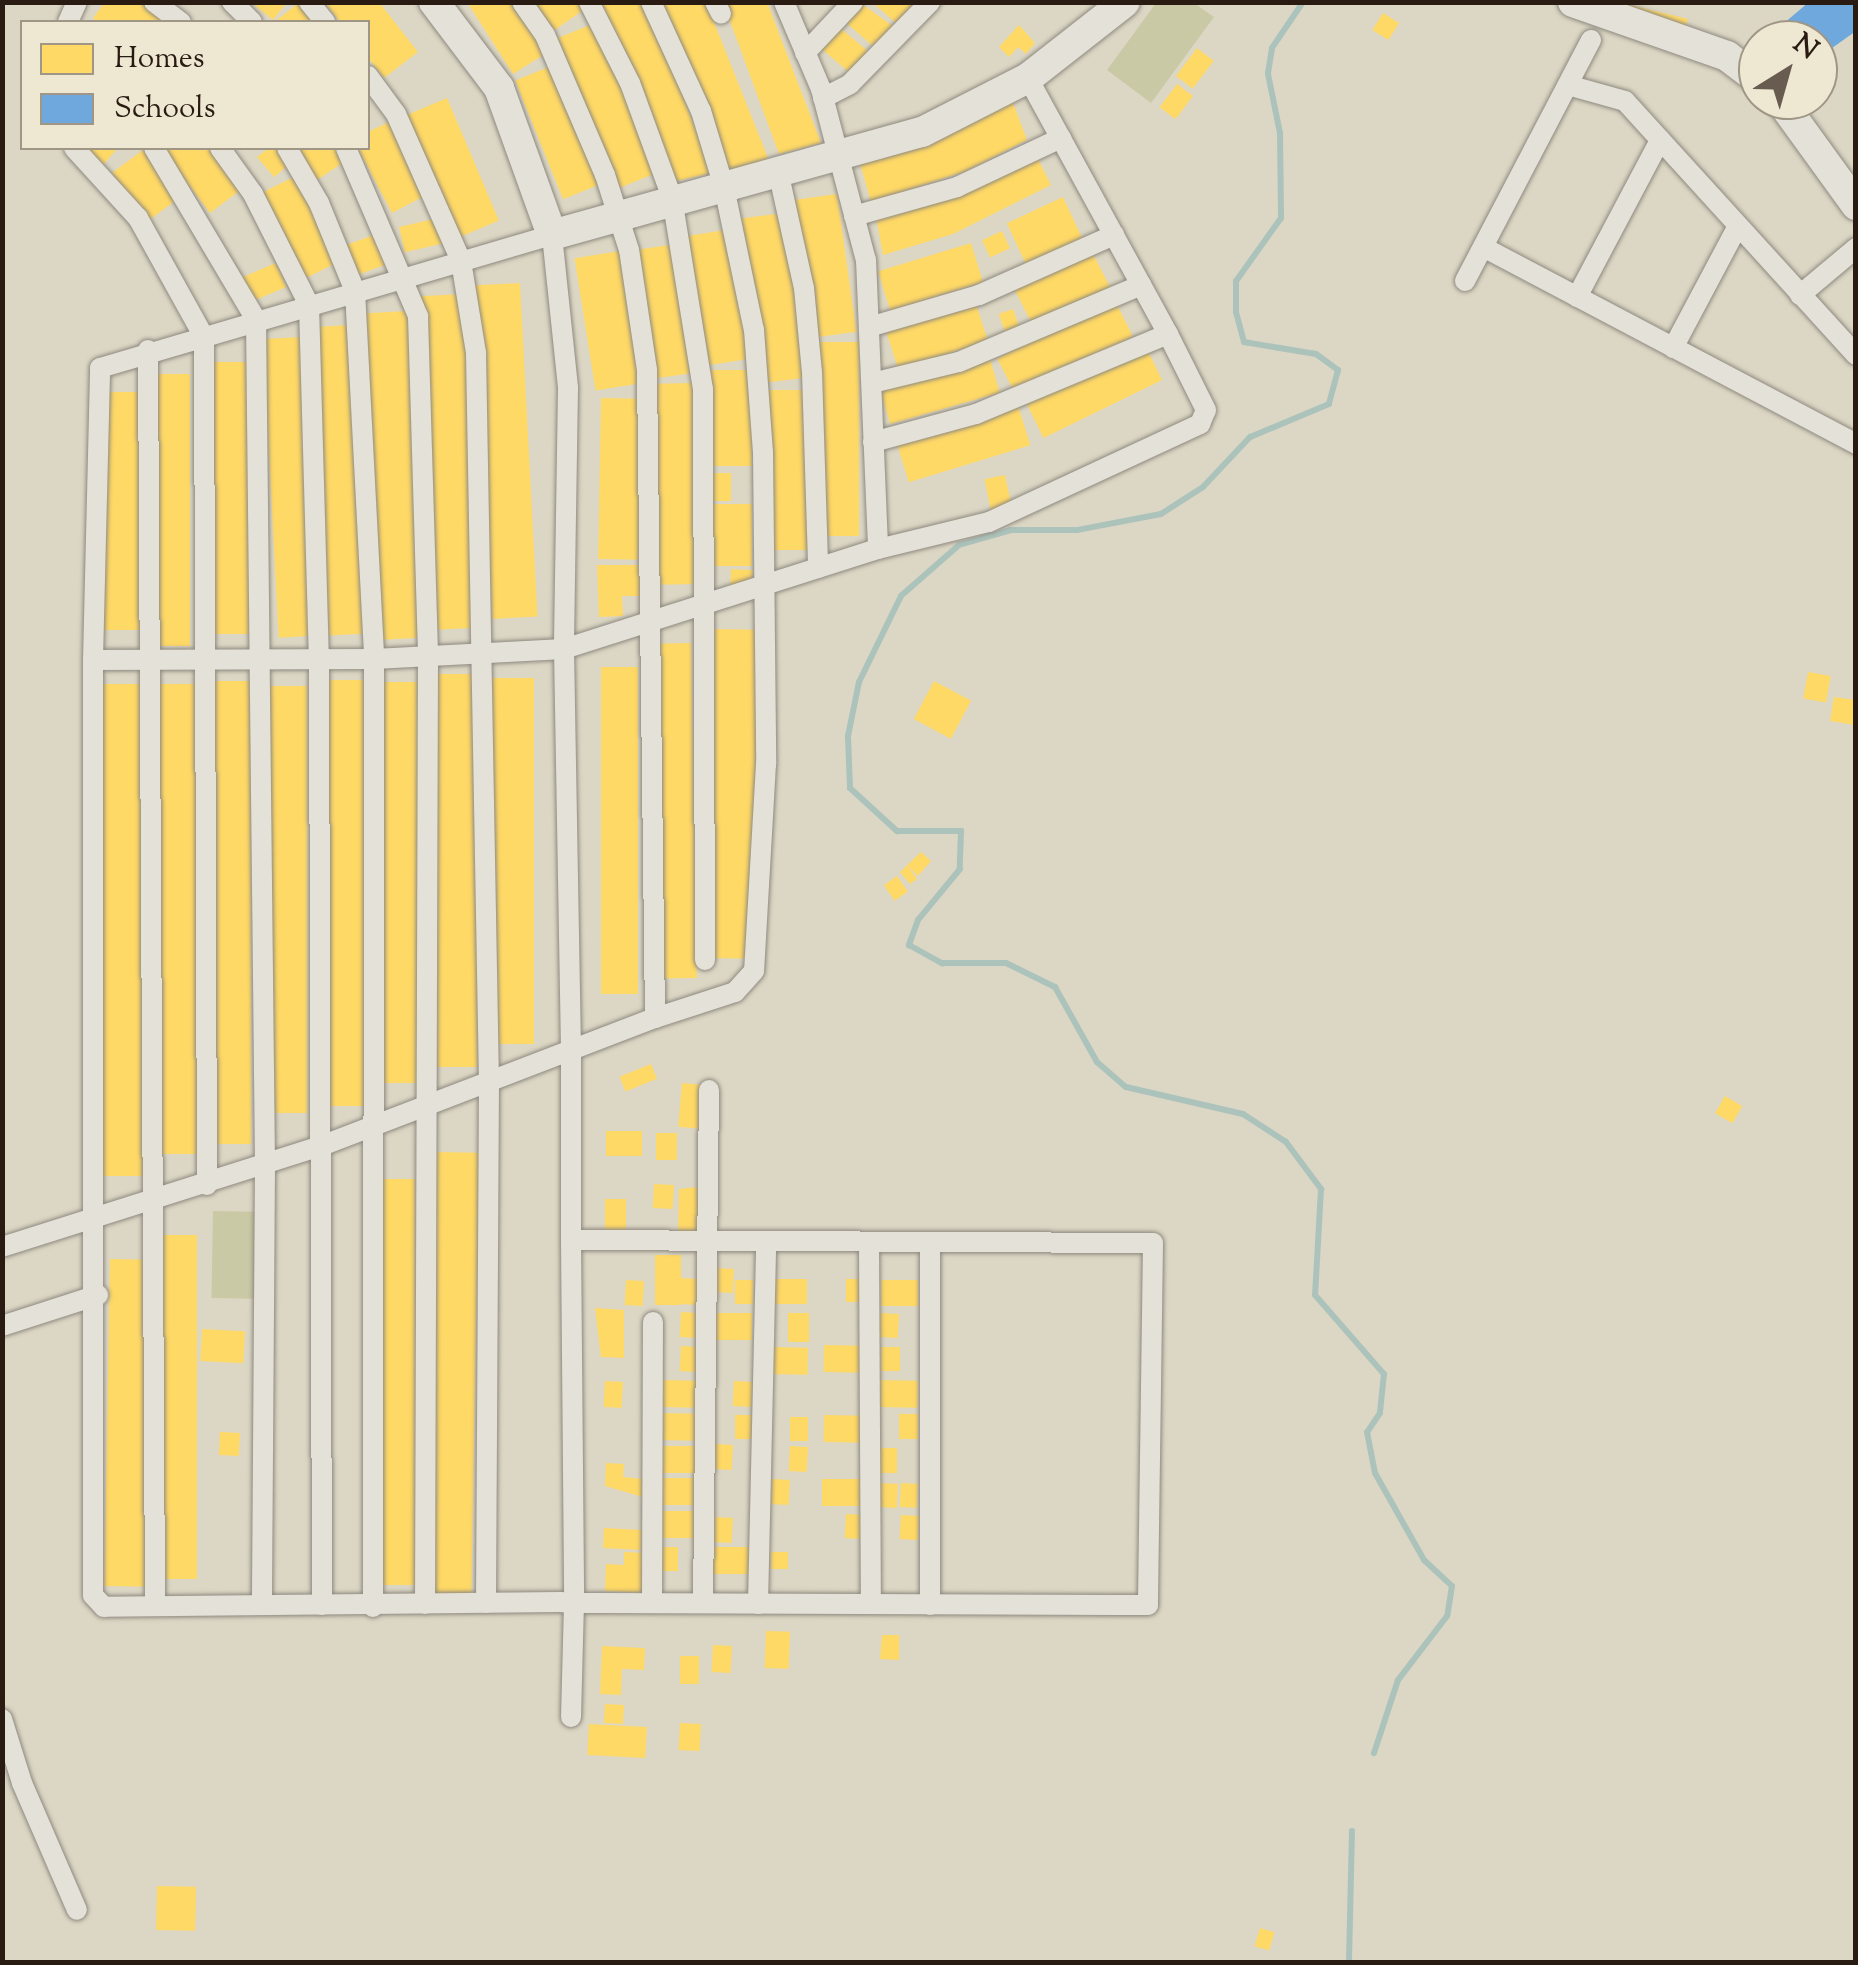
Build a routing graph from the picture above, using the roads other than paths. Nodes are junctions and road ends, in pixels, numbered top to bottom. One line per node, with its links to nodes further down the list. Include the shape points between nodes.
1 (154, 2): 12 (street)
2 (232, 2): 13 (street)
3 (434, 2): 37 (street, via 499,88)
4 (522, 2): 35 (street, via 544,35)
5 (590, 2): 32 (street, via 630,83)
6 (651, 2): 31 (street, via 700,110)
7 (784, 2): 15 (street)
8 (853, 2): 15 (street)
9 (930, 2): 20 (street, via 850,84)
10 (1125, 2): 17 (street)
11 (1573, 2): 16 (street)
12 (178, 20)
13 (250, 20)
14 (1591, 40): 19 (street)
15 (805, 53): 20 (street)
16 (1738, 64)
17 (1028, 78): 22 (street); 29 (street, via 922,132)
18 (370, 79): 41 (street, via 396,114)
19 (1568, 85): 23 (street, via 1625,101); 39 (street)
20 (823, 98): 29 (street)
21 (1794, 120): 33 (street)
22 (1061, 138): 34 (street, via 957,187); 38 (street)
23 (1660, 140): 36 (street); 47 (street)
24 (76, 150): 52 (street, via 138,218)
25 (155, 150): 49 (street)
26 (221, 150): 48 (street, via 253,194)
27 (288, 150): 45 (street, via 319,202)
28 (347, 150): 42 (street)
29 (838, 154): 30 (street); 34 (street)
30 (778, 171): 31 (street); 60 (street, via 804,288)
31 (724, 186): 32 (street); 61 (street, via 754,330 763,452)
32 (672, 198): 35 (street); 62 (street, via 703,389)
33 (1856, 205)
34 (854, 216): 50 (street, via 866,260)
35 (618, 217): 37 (street); 63 (street, via 648,370)
36 (1738, 226): 46 (street); 53 (street)
37 (552, 235): 41 (street); 64 (street, via 568,388)
38 (1114, 235): 44 (street); 50 (street, via 979,295)
39 (1482, 247): 43 (street); 47 (street)
40 (1856, 248): 46 (street)
41 (461, 261): 42 (street); 65 (street, via 481,414)
42 (405, 277): 45 (street); 66 (street, via 418,316)
43 (1464, 281)
44 (1141, 286): 51 (street); 56 (street, via 959,362)
45 (355, 291): 48 (street); 72 (street)
46 (1800, 295): 55 (street)
47 (1577, 298): 53 (street)
48 (309, 305): 49 (street); 71 (street)
49 (256, 320): 52 (street); 67 (street)
50 (869, 327): 56 (street)
51 (1168, 334): 57 (street, via 976,414); 59 (street, via 1206,410 1200,424 989,522)
52 (204, 337): 54 (street); 70 (street)
53 (1674, 348): 58 (street)
54 (148, 350): 68 (street, via 100,368); 69 (street)
55 (1856, 355)
56 (872, 383): 57 (street)
57 (873, 442): 59 (street)
58 (1856, 444)
59 (878, 549): 60 (street)
60 (818, 568): 61 (street)
61 (760, 586): 62 (street); 74 (street, via 766,764 754,971 735,992)
62 (707, 603): 63 (street); 73 (street)
63 (651, 620): 64 (street); 74 (street)
64 (564, 649): 65 (street); 75 (street)
65 (484, 654): 66 (street); 76 (street)
66 (428, 657): 72 (street); 78 (street)
67 (262, 659): 70 (street); 71 (street); 81 (street)
68 (93, 660): 69 (street); 84 (street)
69 (151, 660): 70 (street); 83 (street)
70 (208, 660): 82 (street)
71 (319, 660): 72 (street); 80 (street)
72 (374, 660): 79 (street)
73 (705, 960)
74 (655, 1018): 75 (street)
75 (571, 1050): 76 (street); 85 (street)
76 (489, 1082): 78 (street); 94 (street)
77 (709, 1090): 86 (street)
78 (428, 1105): 79 (street); 97 (street)
79 (372, 1127): 80 (street); 105 (street)
80 (321, 1146): 81 (street); 104 (street)
81 (265, 1166): 82 (street); 103 (street)
82 (207, 1185): 83 (street)
83 (155, 1199): 84 (street); 102 (street)
84 (93, 1216): 90 (street); 91 (street)
85 (571, 1240): 86 (street); 95 (street)
86 (710, 1241): 87 (street); 98 (street)
87 (766, 1241): 88 (street); 99 (street)
88 (870, 1242): 89 (street); 100 (street)
89 (930, 1242): 101 (street); 101 (street, via 1153,1243 1148,1606)
90 (2, 1246)
91 (98, 1295): 93 (street); 102 (street, via 93,1596 104,1607)
92 (652, 1322): 96 (street)
93 (2, 1326)
94 (486, 1603): 95 (street); 97 (street)
95 (574, 1603): 96 (street); 106 (street)
96 (652, 1603): 98 (street)
97 (425, 1604): 105 (street)
98 (703, 1604): 99 (street)
99 (758, 1604): 100 (street)
100 (871, 1604): 101 (street)
101 (930, 1604)
102 (156, 1605): 103 (street)
103 (262, 1605): 104 (street)
104 (322, 1605): 105 (street)
105 (373, 1607)
106 (571, 1716)
107 (2, 1719): 108 (street)
108 (12, 1784): 109 (street)
109 (77, 1910)

